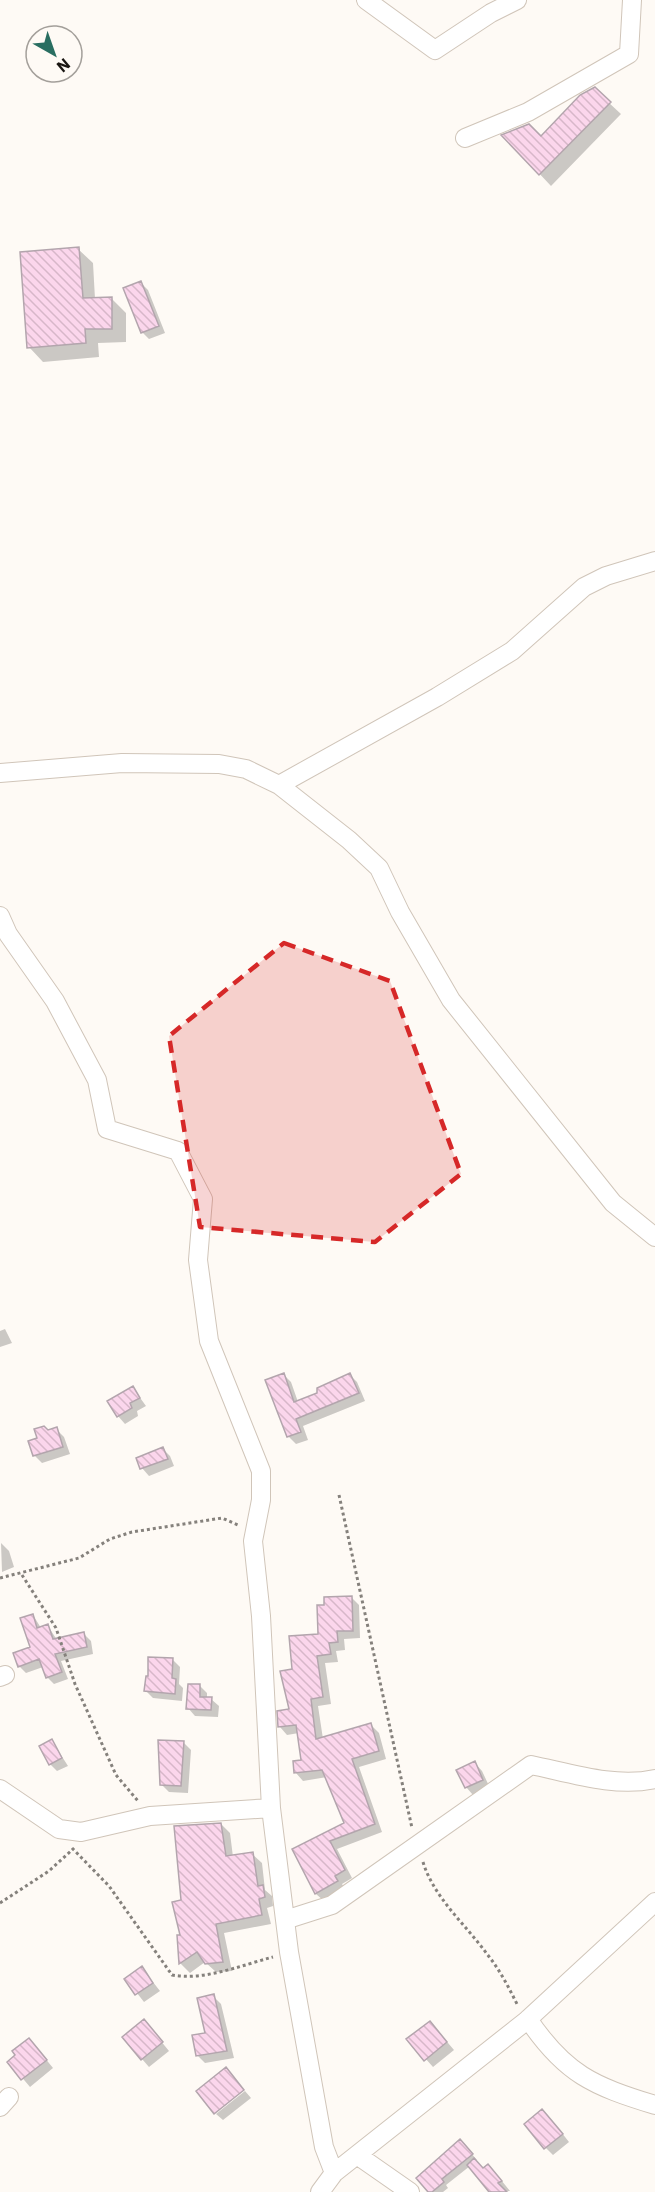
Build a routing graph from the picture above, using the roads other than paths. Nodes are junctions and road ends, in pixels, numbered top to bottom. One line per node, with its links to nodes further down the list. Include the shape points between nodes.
1 (366, 0): 2 (street, via 435,50)
2 (517, 0)
3 (632, 0): 4 (street, via 629,54 528,112)
4 (465, 138)
5 (655, 561): 7 (street, via 584,587 512,651)
6 (0, 773): 7 (street, via 122,762 219,764 246,769)
7 (279, 785): 9 (street, via 379,868 451,1000 614,1203)
8 (0, 916): 12 (street, via 8,934 55,1000 97,1080 107,1129 178,1151 203,1199 198,1260 209,1341 261,1471 261,1500 253,1541)
9 (655, 1237)
10 (655, 1779): 14 (street, via 608,1780 531,1765 332,1905)
11 (0, 1789): 12 (street, via 59,1829 81,1832 150,1816)
12 (271, 1808): 14 (street)
13 (655, 1902): 15 (street)
14 (285, 1920): 18 (street, via 324,2147)
15 (527, 2020): 16 (street, via 546,2045 581,2077); 17 (street)
16 (655, 2105)
17 (357, 2155): 18 (street); 20 (street)
18 (334, 2173): 19 (street)
19 (320, 2192)
20 (410, 2192)

